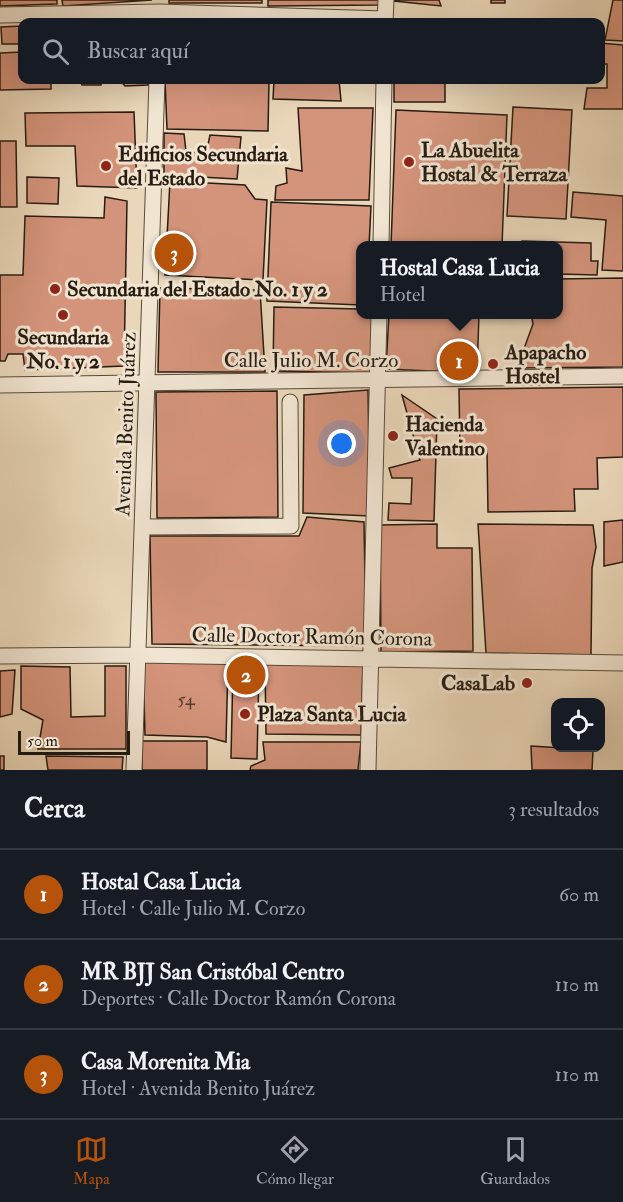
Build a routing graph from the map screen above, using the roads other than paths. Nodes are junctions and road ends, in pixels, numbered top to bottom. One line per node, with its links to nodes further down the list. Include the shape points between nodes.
1 (386, 0): 5 (street)
2 (159, 11): 3 (street); 4 (street)
3 (0, 15)
4 (335, 18)
5 (385, 18)
6 (157, 84): 11 (street, Avenida Benito Juárez)
7 (384, 84): 8 (street)
8 (381, 241)
9 (379, 319): 12 (street)
10 (623, 376): 12 (street, Calle Julio M. Corzo)
11 (149, 382): 12 (street, Calle Julio M. Corzo); 13 (street, Calle Julio M. Corzo); 15 (street, Avenida Benito Juárez)
12 (378, 382): 18 (street)
13 (0, 385)
14 (290, 402): 15 (street, via 291,526)
15 (143, 528): 16 (street, Avenida Benito Juárez)
16 (138, 655): 17 (street, Calle Doctor Ramón Corona); 18 (street, Calle Doctor Ramón Corona); 20 (street, Avenida Benito Juárez)
17 (0, 656)
18 (373, 658): 19 (street, Calle Doctor Ramón Corona); 21 (street)
19 (623, 663)
20 (134, 770)
21 (368, 770)

